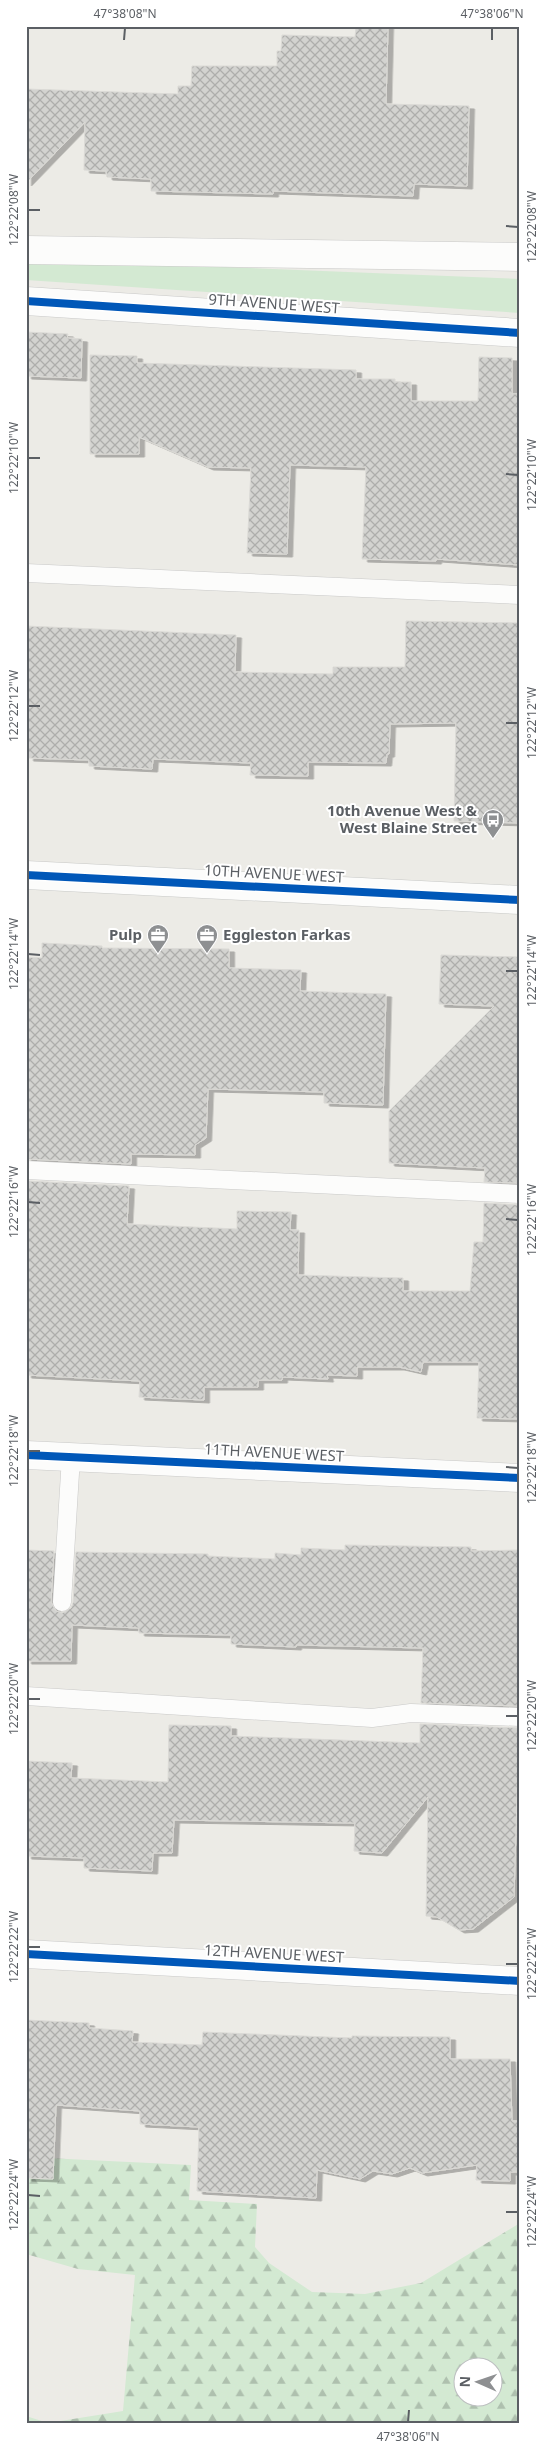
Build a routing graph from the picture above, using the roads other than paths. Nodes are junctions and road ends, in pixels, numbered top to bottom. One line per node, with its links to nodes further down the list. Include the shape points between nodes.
1 (26, 250): 2 (street)
2 (520, 257)
3 (26, 301): 4 (street, 9TH AVENUE WEST)
4 (520, 333)
5 (26, 573): 6 (lane)
6 (520, 595)
7 (26, 875): 8 (street, 10TH AVENUE WEST)
8 (520, 900)
9 (26, 1170): 10 (lane)
10 (520, 1194)
11 (26, 1455): 12 (street, 11TH AVENUE WEST)
12 (71, 1457): 13 (street, 11TH AVENUE WEST); 14 (lane)
13 (520, 1478)
14 (62, 1602)
15 (26, 1696): 16 (lane, via 372,1718 411,1713)
16 (520, 1718)
17 (26, 1954): 18 (street, 12TH AVENUE WEST)
18 (520, 1981)

